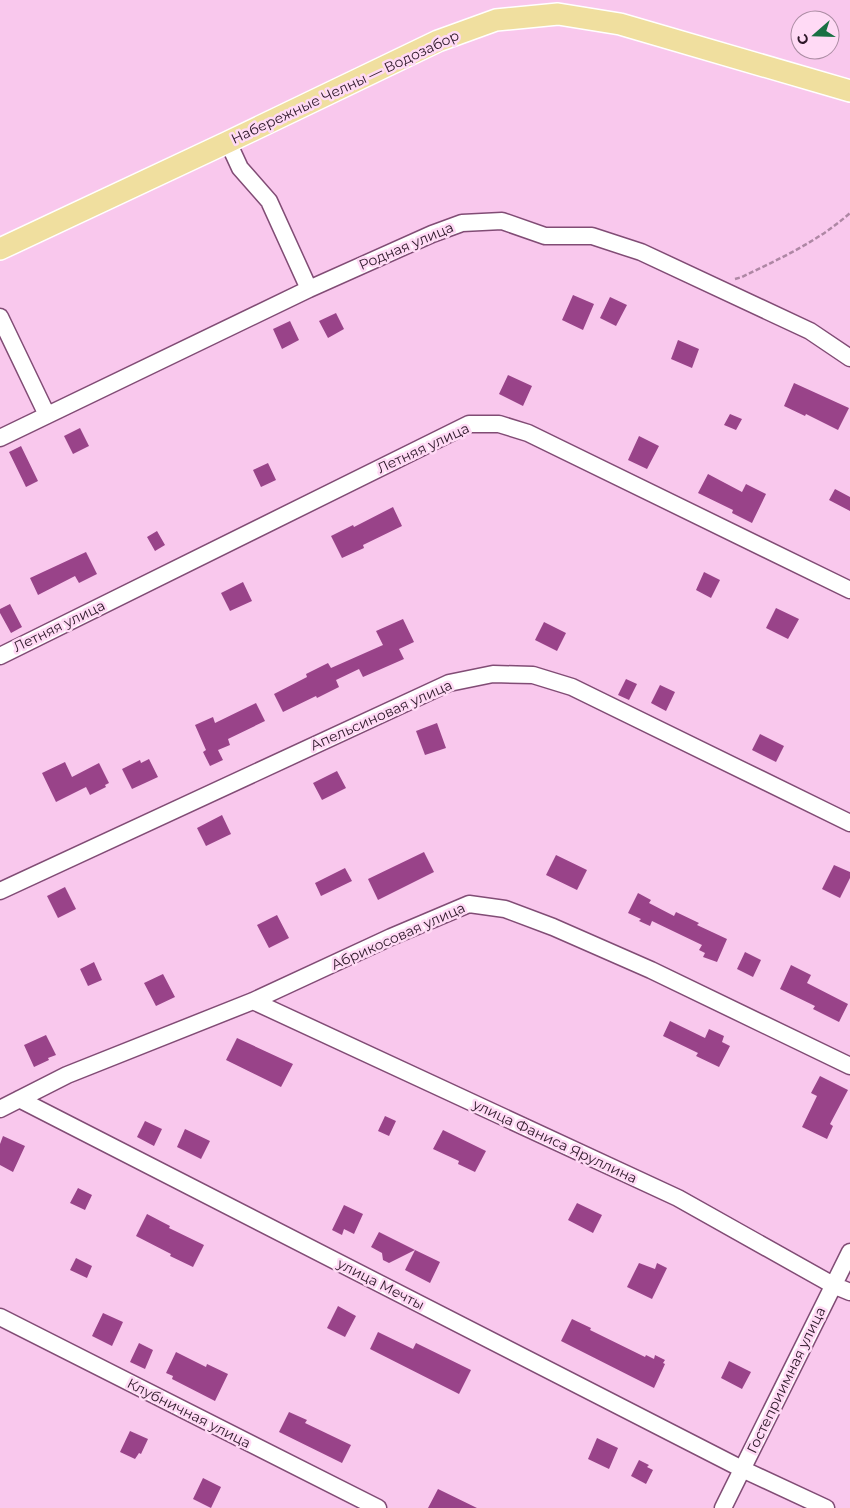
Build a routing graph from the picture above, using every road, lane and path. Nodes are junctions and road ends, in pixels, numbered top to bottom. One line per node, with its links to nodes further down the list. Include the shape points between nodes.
1 (850, 91): 2 (main road, Набережные Челны — Водозабор, via 620,24 558,14 496,20 438,41)
2 (228, 142): 4 (main road, Набережные Челны — Водозабор); 6 (street, via 240,168 269,201)
3 (850, 213): 5 (path, via 792,253 742,278)
4 (0, 249)
5 (733, 279)
6 (309, 289): 8 (street, Родная улица, via 462,223 502,221 545,236 592,236 641,252 810,330); 9 (street, Родная улица)
7 (0, 318): 9 (street)
8 (850, 358)
9 (47, 415): 10 (street, Родная улица)
10 (0, 438)
11 (850, 590): 12 (street, Летняя улица, via 528,433 499,424 468,424)
12 (0, 656)
13 (850, 823): 14 (street, Апельсиновая улица, via 572,687 533,676 493,674 449,683)
14 (0, 891)
15 (253, 1001): 16 (street, Абрикосовая улица, via 469,904 505,909 553,927 651,970); 17 (street, Абрикосовая улица, via 67,1075); 20 (street, улица Фаниса Яруллина, via 678,1198)
16 (850, 1066)
17 (19, 1099): 18 (street, Абрикосовая улица); 23 (street, улица Мечты)
18 (0, 1109)
19 (850, 1252): 20 (street, Гостеприимная улица)
20 (833, 1285): 21 (street, улица Фаниса Яруллина); 23 (street, Гостеприимная улица)
21 (850, 1292)
22 (0, 1317): 24 (street, Клубничная улица)
23 (742, 1469): 25 (street, Гостеприимная улица); 26 (street, улица Мечты)
24 (378, 1508)
25 (724, 1508)
26 (826, 1508)

